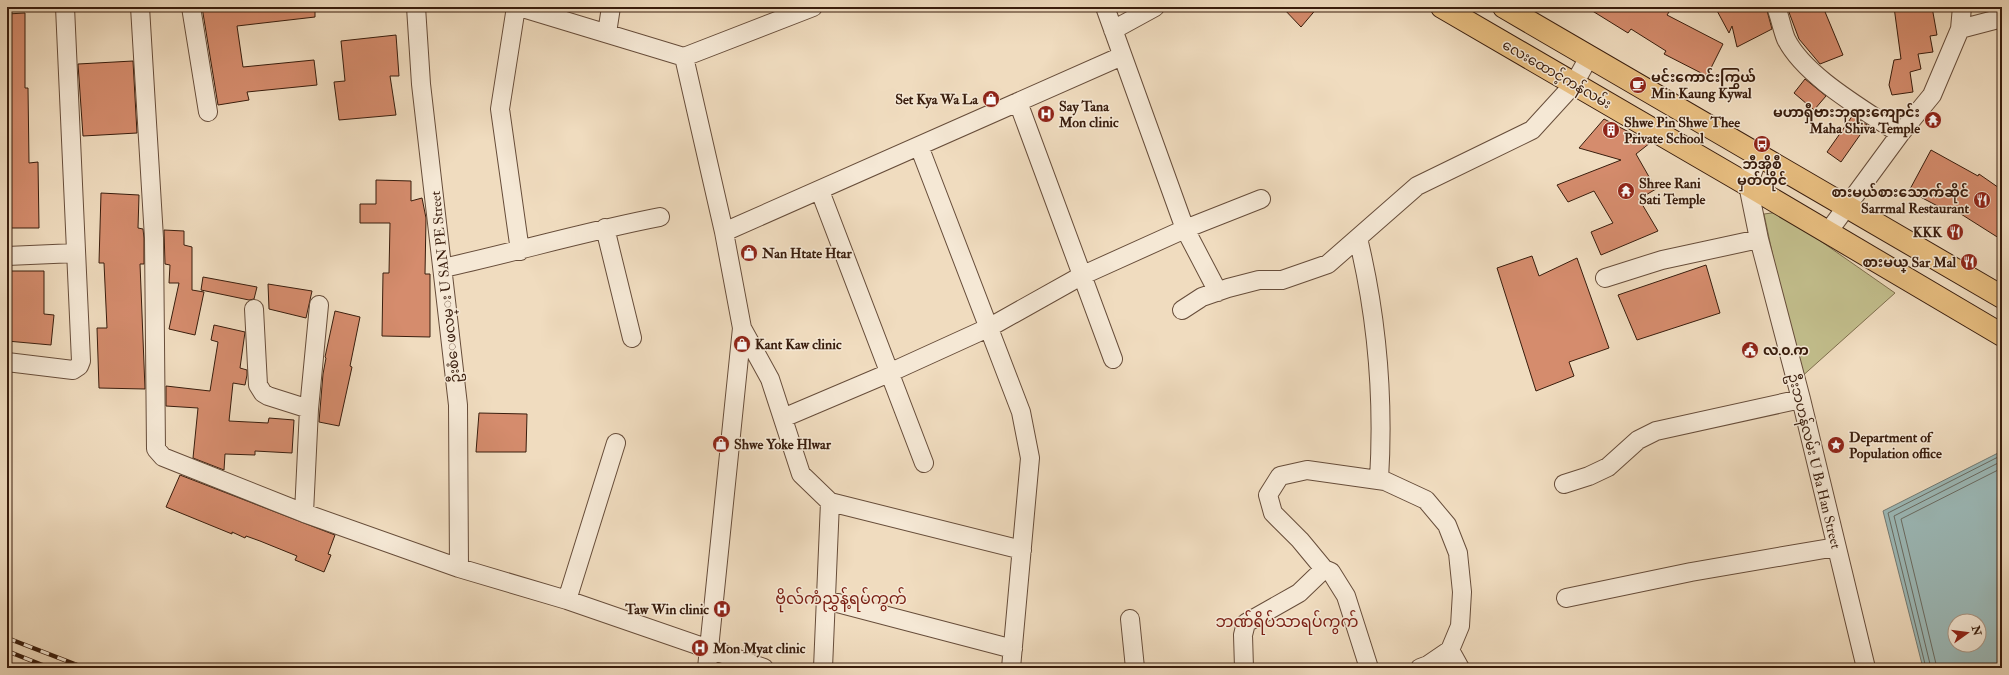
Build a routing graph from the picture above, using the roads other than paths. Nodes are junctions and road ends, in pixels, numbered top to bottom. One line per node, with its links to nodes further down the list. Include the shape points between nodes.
1 (65, 7): 40 (street)
2 (140, 7): 67 (street, via 154,238 156,449 171,462)
3 (191, 7): 24 (street)
4 (416, 7): 42 (street, ဦးစံေဖလမ္း U SAN PE Street, via 421,84)
5 (516, 7): 39 (street, via 500,108)
6 (520, 7): 18 (street)
7 (611, 7): 18 (street)
8 (813, 7): 20 (street)
9 (1105, 7): 17 (street)
10 (1155, 7): 17 (street)
11 (1442, 7): 22 (main road, လေးထောင့်ကန်လမ်း)
12 (1504, 7): 21 (main road)
13 (1776, 7): 25 (street, via 1786,39 1803,64)
14 (1962, 7): 16 (street)
15 (2002, 18): 16 (street)
16 (1960, 29): 25 (street, via 1932,95)
17 (1113, 30): 19 (street)
18 (607, 33): 20 (street)
19 (1122, 56): 23 (street); 34 (street)
20 (684, 57): 35 (street)
21 (1589, 57): 22 (street); 27 (main road)
22 (1574, 84): 28 (main road, လေးထောင့်ကန်လမ်း); 37 (street, via 1532,130 1417,186)
23 (1018, 102): 26 (street); 43 (street)
24 (208, 112)
25 (1900, 134): 31 (street)
26 (919, 146): 29 (street); 53 (street)
27 (1759, 155): 28 (street); 31 (main road)
28 (1748, 184): 36 (main road, လေးထောင့်ကန်လမ်း); 38 (street, ဦးဘဟန်လမ်း U Ba Han Street)
29 (820, 191): 35 (street); 58 (street)
30 (1261, 199): 34 (street)
31 (1847, 207): 36 (street); 45 (main road)
32 (660, 217): 33 (street)
33 (605, 228): 39 (street); 55 (street)
34 (1185, 230): 43 (street); 46 (street)
35 (724, 232): 52 (street)
36 (1828, 232): 49 (main road, လေးထောင့်ကန်လမ်း)
37 (1358, 238): 46 (street, via 1328,264 1282,280 1259,280); 64 (street, via 1366,271 1377,356 1382,434)
38 (1759, 239): 44 (street, via 1662,260); 59 (street, ဦးဘဟန်လမ်း U Ba Han Street)
39 (520, 251): 42 (street)
40 (76, 253): 41 (street); 57 (street, via 81,361 79,366 73,370)
41 (7, 256)
42 (444, 268): 70 (street, ဦးစံေဖလမ္း U SAN PE Street, via 458,405)
43 (1081, 276): 53 (street); 56 (street)
44 (1605, 278)
45 (1971, 279): 47 (main road); 49 (main road)
46 (1218, 292): 51 (street, via 1202,297)
47 (2002, 297)
48 (319, 305): 60 (street)
49 (1956, 308): 54 (main road, လေးထောင့်ကန်လမ်း)
50 (254, 310): 60 (street, via 258,385 268,396)
51 (1182, 310)
52 (742, 328): 61 (street, via 770,379); 76 (street)
53 (990, 328): 58 (street); 69 (street, via 1021,412 1030,458)
54 (2002, 335)
55 (632, 338)
56 (1113, 360)
57 (7, 362)
58 (889, 373): 61 (street); 63 (street)
59 (1801, 398): 65 (street, via 1656,431 1638,440 1608,467); 68 (street, ဦးဘဟန်လမ်း U Ba Han Street)
60 (309, 409): 67 (street)
61 (783, 418): 66 (street, via 801,474)
62 (616, 443): 73 (street)
63 (924, 463)
64 (1379, 480): 71 (street, via 1307,470 1280,476 1268,495 1273,513); 78 (street, via 1426,500 1447,525 1458,553 1462,592 1460,626)
65 (1564, 484)
66 (830, 502): 69 (street); 74 (street)
67 (304, 514): 70 (street)
68 (1836, 547): 72 (street, via 1691,572); 88 (street, ဦးဘဟန်လမ်း U Ba Han Street)
69 (1022, 550): 77 (street)
70 (459, 568): 73 (street)
71 (1324, 569): 84 (street, via 1299,593 1246,623 1243,635); 85 (street, via 1331,572 1346,596)
72 (1566, 598)
73 (567, 600): 76 (street)
74 (826, 600): 77 (street); 81 (street)
75 (1130, 619): 83 (street)
76 (709, 648): 79 (street); 80 (street)
77 (1013, 649): 82 (street)
78 (1450, 650): 86 (street); 87 (street)
79 (707, 668)
80 (764, 668)
81 (822, 668)
82 (1011, 668)
83 (1134, 668)
84 (1244, 668)
85 (1369, 668)
86 (1420, 668)
87 (1460, 668)
88 (1866, 668)

